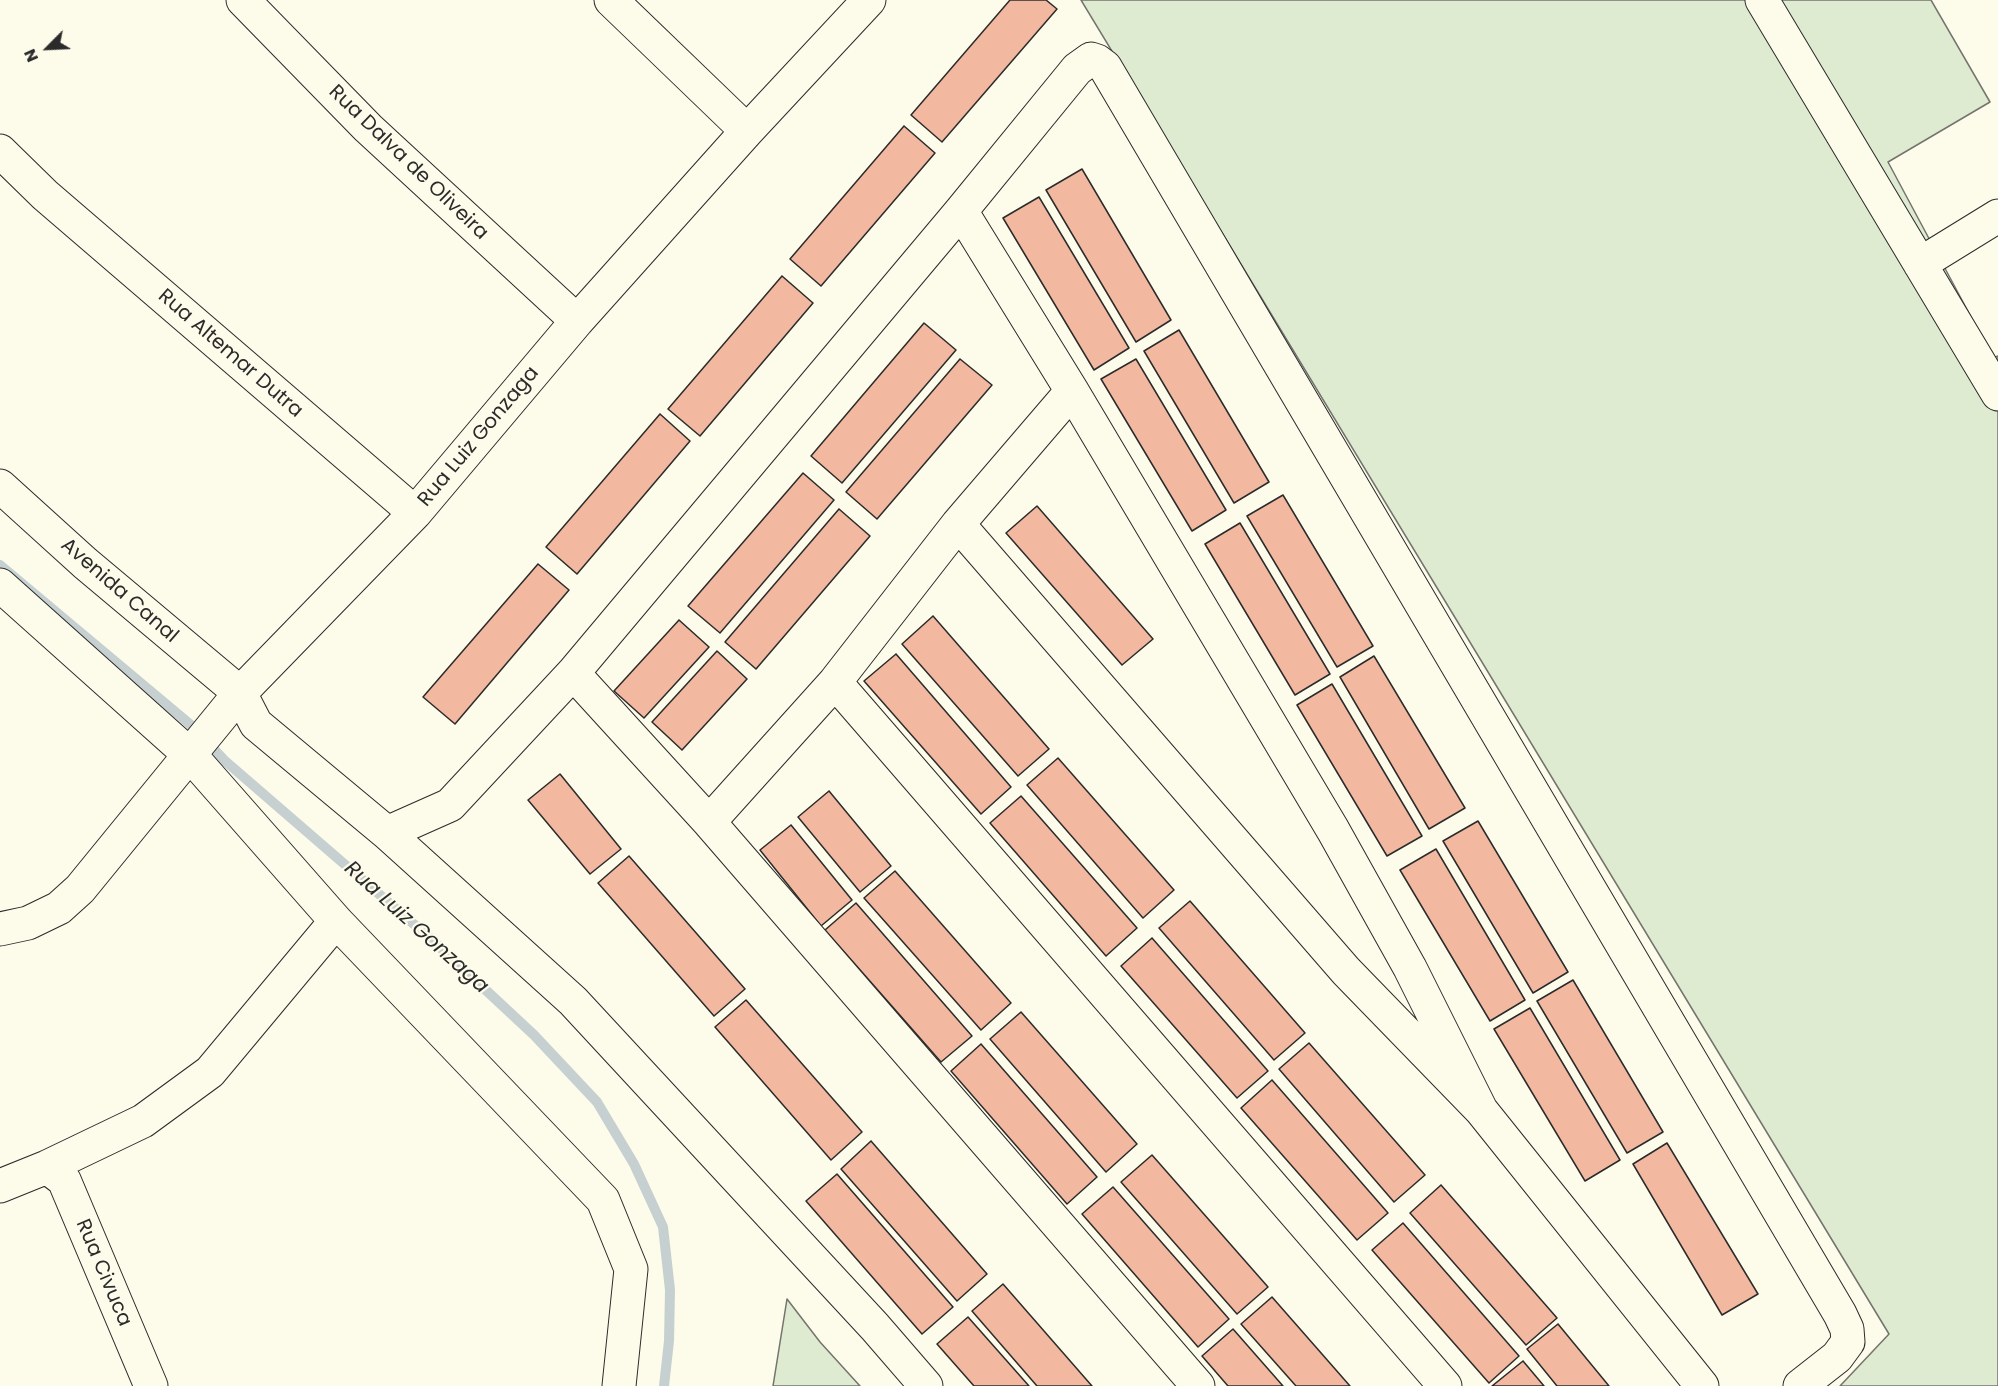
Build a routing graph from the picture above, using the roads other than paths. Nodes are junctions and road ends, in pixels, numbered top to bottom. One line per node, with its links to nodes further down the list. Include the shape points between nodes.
1 (243, 0): 12 (street, Rua Dalva de Oliveira, via 368,128)
2 (611, 0): 5 (street)
3 (869, 0): 5 (street, Rua Luiz Gonzaga)
4 (1762, 0): 11 (street)
5 (747, 131): 12 (street, Rua Luiz Gonzaga)
6 (0, 151): 8 (street, Rua Altemar Dutra)
7 (0, 181): 8 (street, Rua Altemar Dutra)
8 (45, 195): 16 (street, Rua Altemar Dutra)
9 (961, 211): 13 (street); 19 (street); 36 (street, via 1077,69 1091,59 1105,67 1840,1314 1848,1342 1837,1357)
10 (1998, 216): 11 (street)
11 (1920, 264): 14 (street)
12 (577, 321): 16 (street, Rua Luiz Gonzaga)
13 (1072, 391): 17 (street); 27 (street, via 1333,830 1410,968)
14 (1998, 394)
15 (0, 486): 21 (street, Avenida Canal)
16 (415, 513): 21 (street, Rua Luiz Gonzaga)
17 (958, 524): 20 (street); 27 (street, via 1346,970)
18 (0, 585): 22 (street)
19 (573, 673): 23 (street); 24 (street, via 450,805)
20 (835, 682): 23 (street); 34 (street)
21 (234, 702): 22 (street, Rua Luiz Gonzaga); 24 (street)
22 (195, 751): 25 (street); 26 (street, Rua Luiz Gonzaga, via 80,889 59,908 28,923)
23 (709, 822): 33 (street)
24 (387, 833): 32 (street, via 573,1001)
25 (336, 921): 28 (street, via 210,1072 143,1122); 31 (street, via 603,1200 631,1269)
26 (0, 929)
27 (1482, 1110): 35 (street)
28 (47, 1167): 29 (street); 30 (street, Rua Civuca, via 64,1180)
29 (0, 1186)
30 (151, 1386)
31 (619, 1386)
32 (926, 1386)
33 (1198, 1386)
34 (1445, 1386)
35 (1702, 1386)
36 (1800, 1386)

